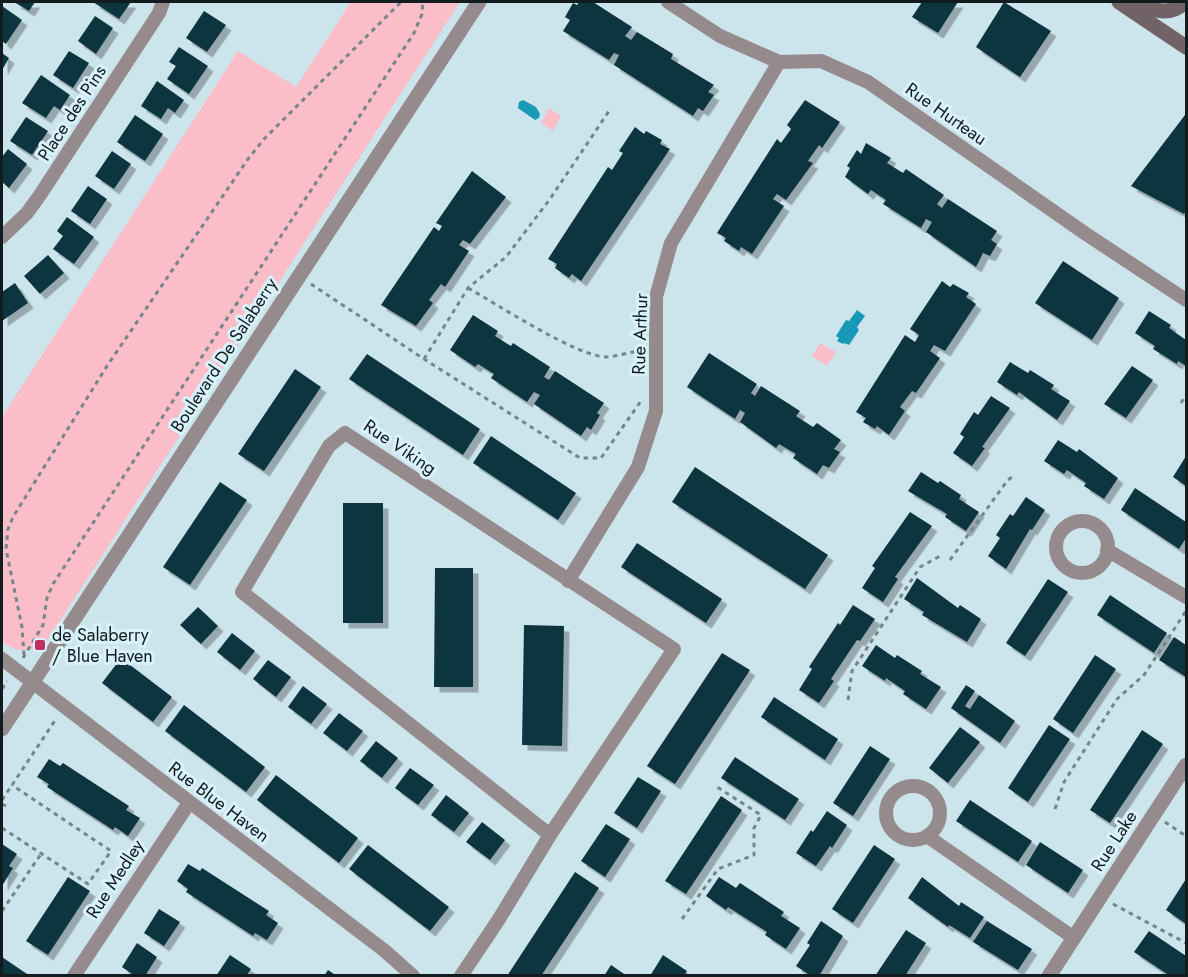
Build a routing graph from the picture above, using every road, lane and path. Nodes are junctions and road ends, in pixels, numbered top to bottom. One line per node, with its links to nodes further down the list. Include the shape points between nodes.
1 (163, 2): 12 (street, Place des Pins, via 40,195)
2 (401, 2): 3 (path, Boulevard De Salaberry, via 248,159 107,366 14,517 6,549 24,656 43,625 53,584 414,33)
3 (423, 2)
4 (479, 2): 29 (street, Boulevard De Salaberry)
5 (668, 2): 10 (street, Rue Hurteau, via 720,36)
6 (1119, 2): 9 (main road)
7 (1129, 2): 8 (main road, via 1166,12)
8 (1184, 3)
9 (1186, 47)
10 (779, 62): 15 (street, Rue Hurteau, via 827,63 868,82); 25 (street, Rue Arthur, via 671,243 657,297 656,411 638,467)
11 (611, 108): 14 (path, via 506,257)
12 (2, 237)
13 (311, 284): 16 (path)
14 (468, 288): 16 (path); 17 (path, via 580,349 605,357 643,350)
15 (1186, 300)
16 (424, 359): 19 (path, via 580,458 601,458)
17 (643, 360)
18 (1186, 395): 20 (path)
19 (644, 398)
20 (1181, 403)
21 (1013, 476): 24 (path)
22 (1107, 550): 26 (street)
23 (942, 555): 32 (path, via 920,567 852,671)
24 (950, 560)
25 (568, 581): 44 (street, Rue Viking, via 674,649); 44 (street, Rue Viking, via 345,433 329,446 242,592)
26 (1186, 597)
27 (1186, 611): 41 (path, via 1144,675 1117,699 1064,782)
28 (2, 659): 29 (street, Rue Blue Haven)
29 (32, 683): 34 (street, Boulevard De Salaberry); 39 (street, Rue Blue Haven)
30 (3, 684): 31 (path)
31 (2, 689)
32 (848, 700)
33 (56, 719): 36 (path)
34 (2, 729)
35 (1186, 765): 42 (street, Rue Lake)
36 (12, 785): 38 (path); 47 (path, via 111,851 88,884)
37 (717, 787): 50 (path, via 761,815 754,828 754,855 718,869)
38 (2, 802): 40 (path)
39 (189, 802): 53 (street, Rue Medley); 54 (street, Rue Blue Haven)
40 (6, 807)
41 (1055, 808)
42 (1154, 815): 46 (path); 48 (street, Rue Lake)
43 (2, 828): 47 (path)
44 (550, 835): 55 (street, Rue Viking)
45 (927, 836): 45 (street, via 939,822 939,804 919,786 901,788 889,801 889,826 894,833 910,840); 51 (street)
46 (1186, 836)
47 (41, 854): 49 (path)
48 (1100, 897): 51 (street, Rue Lake); 52 (path)
49 (2, 911)
50 (682, 919)
51 (1074, 938): 56 (street, Rue Lake)
52 (1186, 943)
53 (74, 975)
54 (413, 975)
55 (461, 975)
56 (1048, 975)

